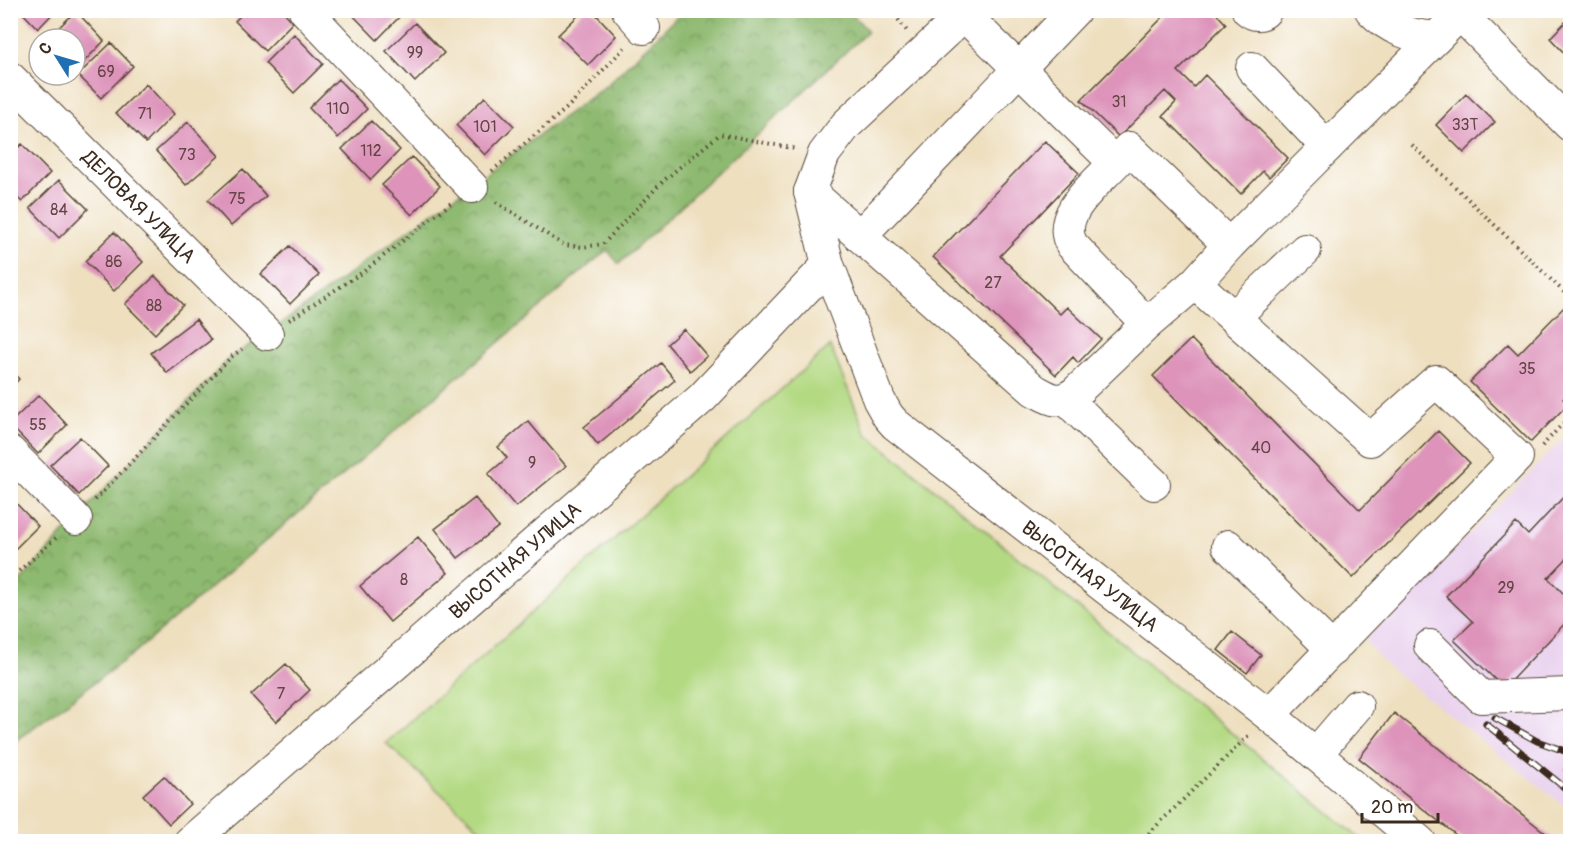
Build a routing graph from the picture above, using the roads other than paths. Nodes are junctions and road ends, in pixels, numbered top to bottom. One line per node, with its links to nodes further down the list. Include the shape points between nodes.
1 (305, 10): 15 (street)
2 (1075, 10): 9 (street)
3 (1248, 10): 4 (street, via 1256,14)
4 (1266, 10)
5 (1371, 10): 8 (street, via 1392,28)
6 (1462, 12): 8 (street); 12 (street)
7 (967, 13): 9 (street); 16 (street, via 846,125 824,154)
8 (1436, 38): 13 (street)
9 (1019, 68): 14 (street); 17 (street)
10 (1252, 68): 13 (street)
11 (10, 78): 24 (street, ДЕЛОВАЯ УЛИЦА)
12 (1570, 125)
13 (1327, 147): 18 (street)
14 (1115, 163): 18 (street, via 1130,148); 23 (street, via 1077,205 1067,237)
15 (472, 187)
16 (810, 192): 17 (street); 20 (street, ВЫСОТНАЯ УЛИЦА)
17 (860, 236): 25 (street, via 1034,390 1055,400)
18 (1229, 245): 21 (street)
19 (1305, 250): 22 (street)
20 (828, 265): 34 (street, ВЫСОТНАЯ УЛИЦА, via 879,400 895,424); 37 (street, ВЫСОТНАЯ УЛИЦА, via 702,398)
21 (1195, 283): 22 (street); 23 (street)
22 (1234, 317): 31 (street, via 1370,440 1436,381 1517,457)
23 (1147, 324): 25 (street)
24 (267, 334)
25 (1066, 399): 27 (street)
26 (10, 452): 28 (street)
27 (1154, 484)
28 (76, 519)
29 (1228, 546): 31 (street)
30 (1430, 646): 32 (street, via 1480,697)
31 (1332, 650): 34 (street)
32 (1570, 694)
33 (1357, 706): 35 (street)
34 (1269, 716): 35 (street, ВЫСОТНАЯ УЛИЦА)
35 (1316, 754): 36 (street, ВЫСОТНАЯ УЛИЦА)
36 (1389, 831): 38 (street, ВЫСОТНАЯ УЛИЦА)
37 (190, 842)
38 (1420, 842)

